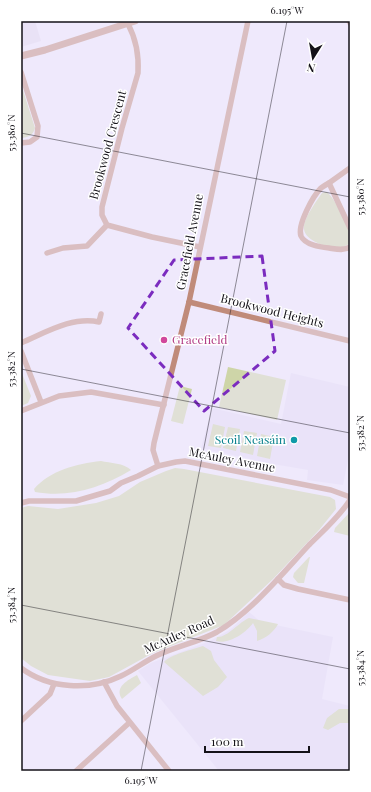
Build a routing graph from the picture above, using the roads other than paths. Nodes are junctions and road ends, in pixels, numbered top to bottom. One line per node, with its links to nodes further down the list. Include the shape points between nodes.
1 (248, 21): 10 (street, Gracefield Avenue)
2 (131, 22): 3 (street); 8 (street, Brookwood Crescent, via 139,60 138,74 102,207 102,215)
3 (21, 56)
4 (21, 72): 5 (street, via 38,126 37,137 30,142)
5 (21, 143)
6 (350, 168): 7 (street)
7 (329, 182): 9 (street); 11 (street, via 321,188 307,210 300,229 302,237 308,243 327,248 342,250)
8 (108, 224): 10 (street); 12 (street, via 87,246 63,248)
9 (350, 228)
10 (200, 247): 13 (street, Gracefield Avenue)
11 (350, 247)
12 (47, 254)
13 (189, 302): 15 (street, Brookwood Heights); 19 (street, Gracefield Avenue)
14 (101, 314): 16 (street, via 100,322 91,320 69,323)
15 (350, 341)
16 (21, 343)
17 (21, 351): 18 (street)
18 (41, 402): 19 (street, via 59,396 91,392); 20 (street)
19 (164, 405): 21 (street, Gracefield Avenue, via 153,450)
20 (21, 411)
21 (158, 466): 22 (street, McAuley Avenue, via 185,461 331,490); 23 (street, McAuley Avenue, via 121,483 110,491 76,501)
22 (350, 499): 24 (street, McAuley Road)
23 (21, 503)
24 (278, 579): 25 (street, via 284,585); 27 (street, McAuley Road, via 235,620 215,633 164,652 121,676)
25 (350, 600)
26 (21, 668): 28 (street, McAuley Road)
27 (104, 682): 28 (street, McAuley Road, via 91,685); 30 (street)
28 (54, 684): 29 (street, via 50,694)
29 (21, 721)
30 (129, 723): 31 (street); 32 (street)
31 (76, 771)
32 (169, 771)

